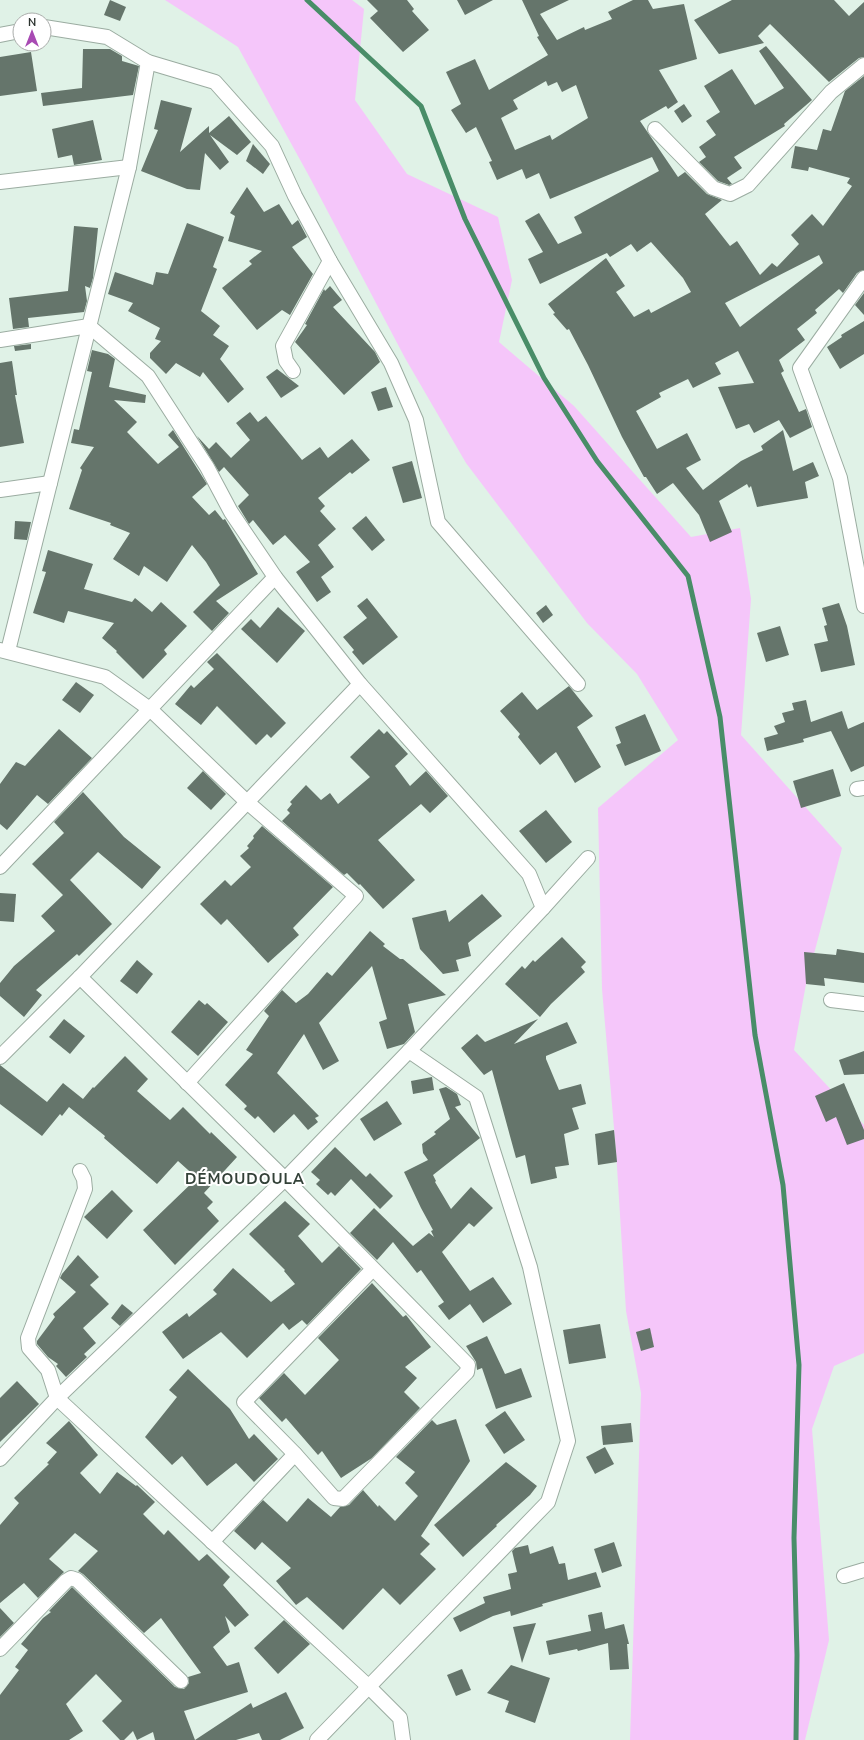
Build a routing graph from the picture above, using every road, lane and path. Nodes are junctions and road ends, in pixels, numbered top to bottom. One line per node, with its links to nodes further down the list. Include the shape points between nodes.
1 (52, 28): 4 (street, via 106,37)
2 (12, 33): 3 (street)
3 (0, 35)
4 (148, 62): 7 (street); 9 (street, via 216,82 272,146)
5 (864, 65): 6 (street, via 831,92 748,184 730,194 713,188)
6 (655, 130)
7 (130, 167): 8 (street); 11 (street)
8 (0, 182)
9 (330, 261): 13 (street, via 283,346 286,361); 20 (street, via 391,363 416,420 438,522)
10 (864, 278): 17 (street, via 800,368 840,478)
11 (90, 326): 12 (street); 14 (street); 16 (street, via 148,376 207,467 231,512)
12 (0, 340)
13 (293, 371)
14 (50, 483): 15 (street); 18 (street)
15 (0, 490)
16 (275, 577): 19 (street); 21 (street)
17 (864, 606)
18 (4, 651): 21 (street, via 105,677)
19 (360, 684): 22 (street); 25 (street, via 529,874)
20 (578, 684)
21 (151, 710): 22 (street); 24 (street)
22 (247, 802): 26 (street); 31 (street, via 356,896)
23 (588, 858): 25 (street)
24 (0, 867)
25 (543, 908): 29 (street)
26 (80, 977): 30 (street); 31 (street)
27 (831, 1000): 28 (street)
28 (864, 1004)
29 (409, 1051): 33 (street); 43 (street, via 476,1097 530,1267 568,1441 548,1502)
30 (0, 1057)
31 (187, 1083): 33 (street)
32 (80, 1171): 35 (street, via 85,1189 28,1338 29,1348 48,1370)
33 (285, 1179): 34 (street); 35 (street)
34 (373, 1269): 36 (street, via 245,1399 245,1405); 36 (street, via 468,1365 468,1372 343,1499 334,1498)
35 (57, 1398): 37 (street); 38 (street)
36 (295, 1454): 38 (street)
37 (0, 1459)
38 (212, 1542): 43 (street)
39 (864, 1570): 40 (street)
40 (844, 1576)
41 (0, 1649): 42 (street, via 71,1578 83,1585)
42 (181, 1681)
43 (369, 1687): 44 (street); 45 (street, via 400,1718)
44 (316, 1740)
45 (403, 1740)

